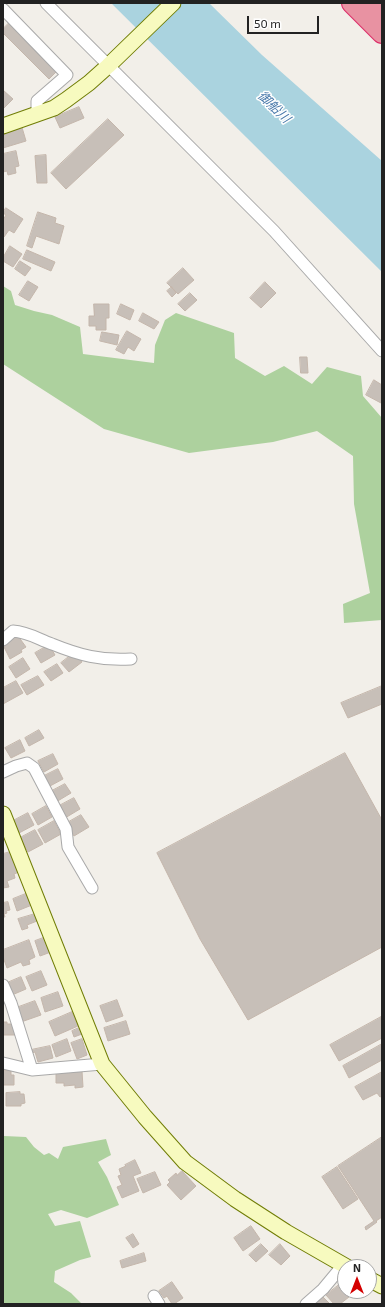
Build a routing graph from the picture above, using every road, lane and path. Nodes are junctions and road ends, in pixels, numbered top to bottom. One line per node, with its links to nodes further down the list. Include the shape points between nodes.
1 (46, 3): 7 (street)
2 (173, 3): 7 (street)
3 (352, 3): 6 (highway)
4 (373, 3): 6 (highway)
5 (3, 9): 8 (street, via 67,75 37,101)
6 (380, 22)
7 (113, 61): 8 (street, via 66,100); 10 (street)
8 (37, 114): 9 (street)
9 (3, 126)
10 (382, 351)
11 (3, 640): 12 (street, via 13,631 23,632 85,655 102,659)
12 (131, 659)
13 (3, 772): 15 (street, via 27,764 34,768 66,829 68,847)
14 (3, 814): 18 (street)
15 (92, 888)
16 (3, 985): 19 (street)
17 (3, 1064): 19 (street)
18 (102, 1064): 19 (street); 20 (street, via 145,1118 185,1162 235,1200)
19 (32, 1070)
20 (337, 1261)
21 (337, 1274): 22 (street)
22 (306, 1304)

